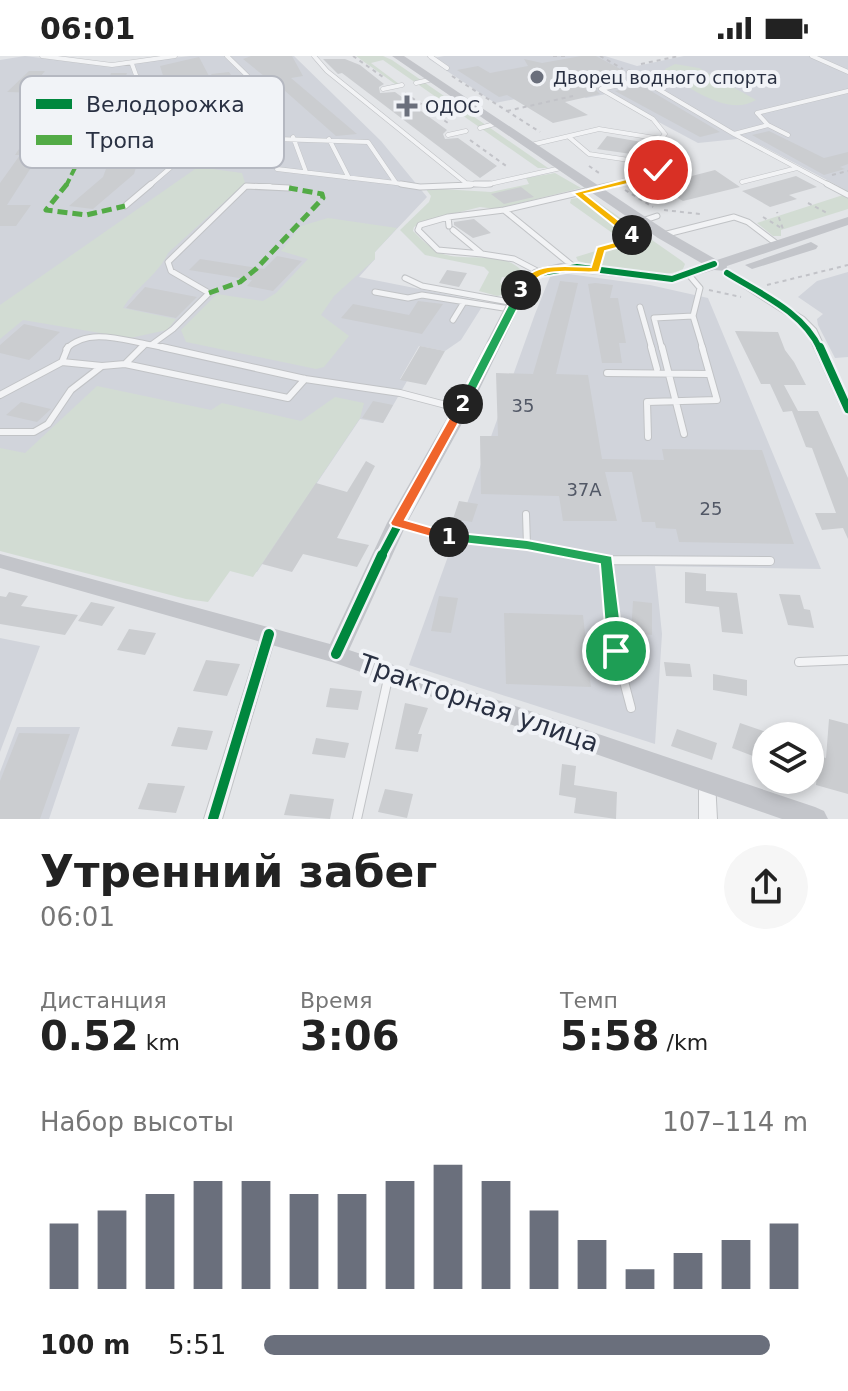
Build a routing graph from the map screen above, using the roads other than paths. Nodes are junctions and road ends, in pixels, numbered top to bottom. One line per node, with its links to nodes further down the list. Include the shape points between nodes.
1 (42, 56): 8 (lane)
2 (175, 56): 8 (lane)
3 (227, 56): 13 (lane)
4 (314, 56): 21 (lane)
5 (397, 56): 14 (main road)
6 (430, 56): 9 (lane)
7 (812, 56): 11 (lane)
8 (132, 64): 12 (lane)
9 (446, 70)
10 (629, 72): 15 (lane)
11 (848, 72)
12 (137, 76)
13 (248, 76)
14 (433, 79): 16 (lane); 22 (main road)
15 (643, 80): 26 (lane); 34 (lane, via 601,89 653,119 665,134)
16 (416, 83)
17 (402, 85): 18 (lane)
18 (383, 89)
19 (848, 91): 23 (lane, via 757,113)
20 (367, 92): 21 (lane)
21 (356, 94): 35 (lane)
22 (498, 123): 24 (lane); 36 (main road)
23 (768, 125): 26 (lane); 28 (lane)
24 (480, 128)
25 (463, 132): 27 (lane)
26 (734, 134): 39 (lane)
27 (448, 135)
28 (788, 135)
29 (284, 137): 30 (lane)
30 (293, 137): 32 (lane); 41 (lane)
31 (569, 137): 34 (lane, via 608,129); 34 (lane, via 589,154 629,160 647,156); 36 (lane)
32 (329, 139): 43 (lane); 45 (lane, via 368,142)
33 (430, 139): 35 (lane)
34 (661, 139)
35 (417, 142): 46 (lane)
36 (531, 145): 37 (main road)
37 (565, 167): 46 (lane); 48 (main road)
38 (170, 168): 50 (lane)
39 (797, 168): 44 (lane); 49 (lane)
40 (277, 169): 41 (lane)
41 (306, 172): 43 (lane)
42 (670, 173): 48 (lane, via 638,174 633,180)
43 (349, 178): 45 (lane)
44 (742, 182)
45 (396, 183): 46 (lane)
46 (475, 185)
47 (289, 188): 73 (lane, via 246,186 168,262 171,271 209,293)
48 (595, 189): 51 (lane); 54 (main road)
49 (848, 195)
50 (125, 206)
51 (504, 210): 53 (lane); 60 (lane)
52 (657, 216): 54 (lane)
53 (448, 217): 59 (lane, via 451,228); 59 (lane, via 418,230 438,250)
54 (642, 221): 57 (main road)
55 (848, 221): 58 (main road)
56 (848, 234): 61 (main road)
57 (663, 235): 58 (lane, via 734,217); 61 (main road)
58 (777, 244): 61 (main road)
59 (482, 254): 62 (lane, via 514,259)
60 (574, 267): 62 (main road); 64 (main road)
61 (721, 268): 64 (main road); 85 (street, via 812,331)
62 (539, 272): 67 (main road, via 524,283)
63 (405, 278): 67 (lane)
64 (694, 281): 69 (lane)
65 (375, 292): 66 (lane)
66 (464, 302): 67 (lane); 72 (lane)
67 (514, 306): 84 (main road)
68 (640, 307): 70 (lane)
69 (693, 316): 71 (lane); 80 (lane)
70 (643, 318): 71 (lane); 77 (lane)
71 (654, 318): 79 (lane)
72 (453, 320)
73 (148, 345): 74 (lane, via 95,335 80,338 64,352); 75 (lane); 81 (lane)
74 (62, 362): 76 (lane); 82 (lane)
75 (125, 364): 76 (lane); 81 (lane, via 288,398)
76 (102, 366): 86 (lane, via 71,390 48,424 34,432)
77 (657, 369)
78 (607, 373): 79 (lane)
79 (668, 373): 80 (lane); 83 (lane)
80 (709, 374): 83 (lane, via 717,400)
81 (305, 379): 84 (lane, via 400,393)
82 (0, 395)
83 (675, 399): 87 (lane); 88 (lane, via 647,402)
84 (461, 409): 90 (main road)
85 (848, 409)
86 (0, 432)
87 (684, 434)
88 (648, 437)
89 (526, 514): 91 (lane)
90 (397, 523): 91 (lane, via 451,538); 96 (main road)
91 (527, 545): 92 (lane)
92 (607, 560): 94 (lane); 100 (lane, via 616,651)
93 (0, 561): 95 (main road, Тракторная улица)
94 (770, 561)
95 (269, 634): 96 (main road, Тракторная улица); 102 (street)
96 (336, 654): 99 (main road, Тракторная улица)
97 (848, 660): 98 (lane)
98 (799, 662)
99 (389, 672): 101 (main road, Тракторная улица); 103 (lane)
100 (631, 708)
101 (707, 781): 104 (street); 105 (main road, Тракторная улица)
102 (213, 819)
103 (357, 819)
104 (708, 819)
105 (815, 819)

